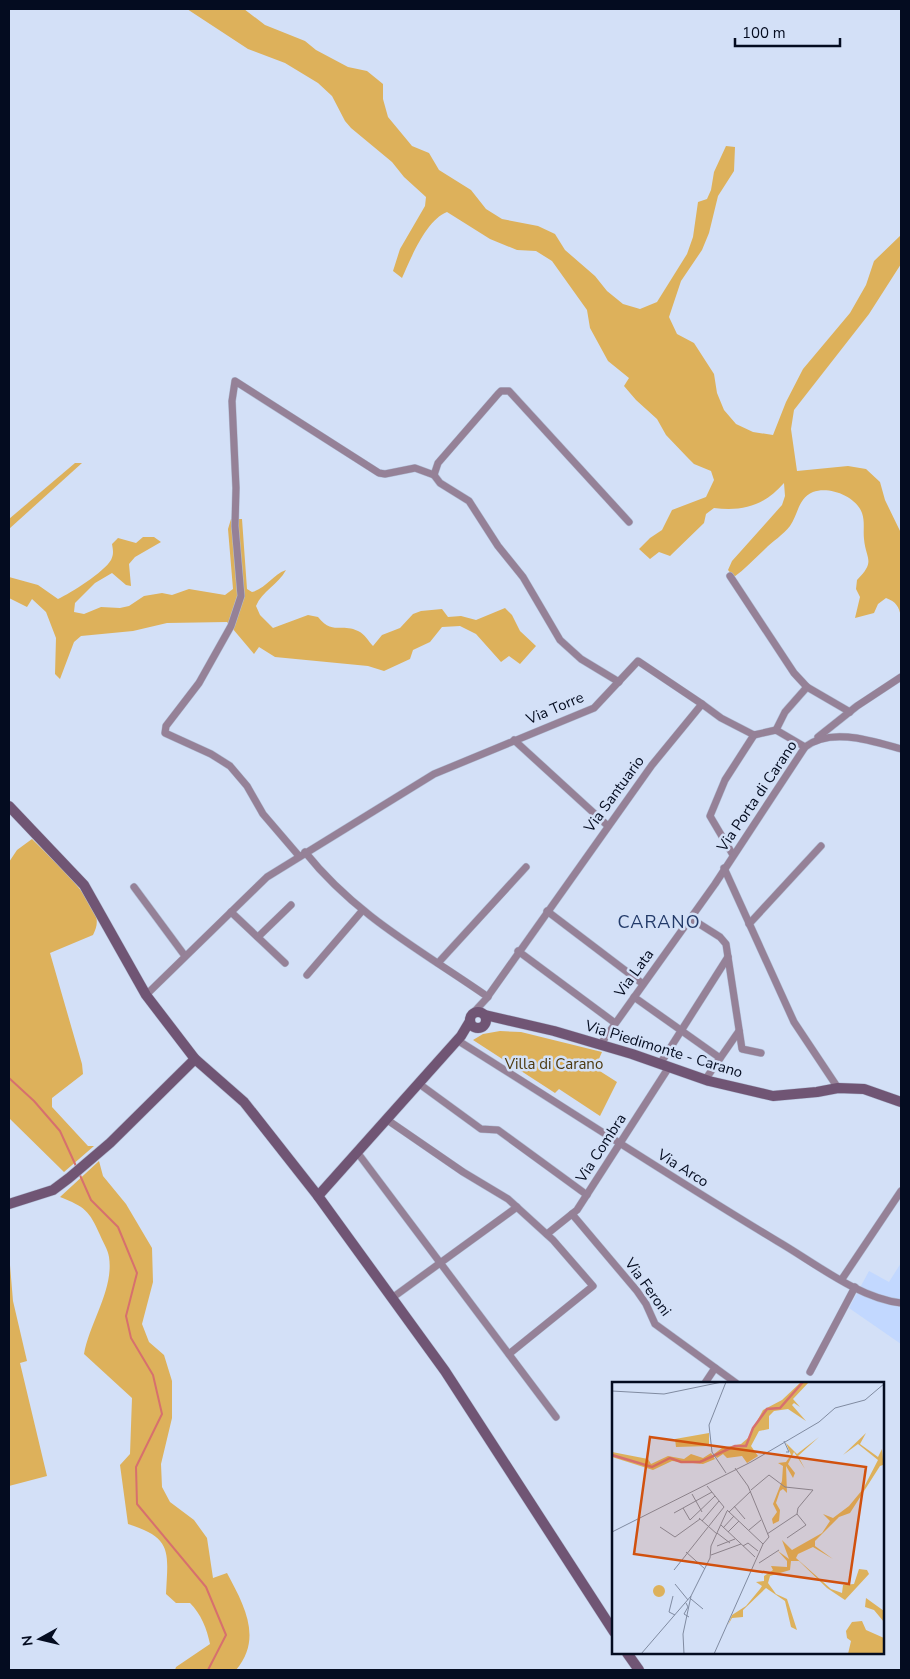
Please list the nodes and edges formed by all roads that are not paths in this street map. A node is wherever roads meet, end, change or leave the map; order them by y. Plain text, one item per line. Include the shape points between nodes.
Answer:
1 (434, 475) junction
2 (629, 522) dead end
3 (730, 576) dead end
4 (901, 677) edge
5 (619, 682) junction
6 (807, 688) junction
7 (702, 704) junction
8 (850, 712) junction
9 (776, 730) junction
10 (754, 735) junction
11 (514, 740) junction
12 (814, 740) junction
13 (805, 746) junction
14 (901, 749) edge
15 (9, 806) edge
16 (608, 826) junction
17 (821, 846) dead end
18 (302, 854) junction
19 (733, 855) junction
20 (526, 867) dead end
21 (724, 868) junction
22 (134, 887) dead end
23 (291, 905) dead end
24 (362, 911) junction
25 (547, 911) junction
26 (231, 912) junction
27 (690, 918) junction
28 (749, 924) junction
29 (258, 937) junction
30 (518, 951) junction
31 (186, 956) junction
32 (728, 957) junction
33 (285, 963) dead end
34 (438, 963) junction
35 (308, 975) dead end
36 (643, 984) junction
37 (146, 995) junction
38 (634, 997) junction
39 (487, 998) junction
40 (478, 1019) junction
41 (615, 1023) junction
42 (682, 1030) junction
43 (738, 1031) junction
44 (459, 1038) junction
45 (600, 1044) junction
46 (761, 1053) dead end
47 (720, 1058) junction
48 (196, 1059) junction
49 (664, 1066) junction
50 (705, 1080) junction
51 (418, 1083) junction
52 (838, 1088) junction
53 (901, 1102) edge
54 (386, 1119) junction
55 (620, 1143) junction
56 (357, 1152) junction
57 (901, 1191) edge
58 (587, 1195) junction
59 (318, 1196) junction
60 (9, 1204) edge
61 (517, 1208) junction
62 (572, 1214) junction
63 (547, 1234) junction
64 (440, 1262) junction
65 (842, 1279) junction
66 (855, 1287) junction
67 (392, 1298) junction
68 (901, 1303) edge
69 (509, 1354) junction
70 (715, 1368) junction
71 (810, 1372) dead end
72 (706, 1382) edge
73 (735, 1382) edge
74 (556, 1417) dead end
75 (612, 1629) edge
76 (629, 1654) edge
77 (639, 1670) edge

1 - 2 street via 438,464 505,390
1 - 5 street via 440,483 469,501 498,546 520,572 560,640 581,659
1 - 18 street via 415,468 379,473 235,381 232,402 235,526 241,589 239,606 199,683 166,726 166,733 230,766 247,786 263,814
3 - 6 street
4 - 8 street
5 - 7 street, Via Torre via 638,661
5 - 11 street, Via Torre via 594,708
6 - 8 street
6 - 9 street via 785,712
7 - 10 street
7 - 16 street, Via Santuario
8 - 12 street
9 - 10 street
9 - 13 street
10 - 19 street via 725,780 710,816
11 - 16 street, Via Torre
11 - 18 street via 434,774
12 - 13 street, Via Porta di Carano
12 - 14 street, Via Porta di Carano via 823,736 869,740
13 - 19 street, Via Porta di Carano
15 - 37 street via 84,885
16 - 25 street, Via Santuario
17 - 28 street
18 - 24 street
18 - 26 street via 267,877
19 - 21 street, Via Porta di Carano
20 - 34 street
21 - 27 street, Via Lata
21 - 28 street
22 - 31 street
23 - 29 street
24 - 34 street
24 - 35 street
25 - 30 street, Via Santuario
25 - 36 street
26 - 29 street
26 - 31 street
27 - 32 street via 720,937 726,944
27 - 36 street, Via Lata
28 - 52 street via 794,1022
29 - 33 street
30 - 39 street, Via Santuario
30 - 41 street
31 - 37 street
32 - 42 street, Via Combra
32 - 43 street
34 - 39 street
36 - 38 street, Via Lata
37 - 48 street
38 - 41 street, Via Lata
38 - 42 street
39 - 40 street, Via Santuario
40 - 44 street
40 - 45 street, Via Piedimonte - Carano via 506,1021
41 - 45 street, Via Lata
42 - 47 street
42 - 49 street, Via Combra
43 - 46 street via 742,1050
43 - 47 street
44 - 51 street
44 - 55 street, Via Arco
45 - 49 street, Via Piedimonte - Carano
47 - 50 street
48 - 59 street via 244,1102
48 - 60 street via 69,1178 53,1190
49 - 50 street, Via Piedimonte - Carano
49 - 55 street, Via Combra
50 - 52 street, Via Piedimonte - Carano via 773,1096
51 - 54 street
51 - 58 street via 481,1129 498,1130
52 - 53 street, Via Piedimonte - Carano via 864,1089
54 - 56 street
54 - 61 street
55 - 58 street, Via Combra
55 - 65 street, Via Arco
56 - 59 street
56 - 64 street
57 - 65 street
58 - 62 street, Via Combra
59 - 67 street
61 - 63 street
61 - 64 street
62 - 63 street, Via Combra
62 - 70 street, Via Feroni via 642,1298 655,1324
63 - 69 street via 593,1286
64 - 67 street
64 - 69 street
65 - 66 street, Via Arco
66 - 68 street, Via Arco via 881,1301
66 - 71 street
67 - 75 street via 445,1371
69 - 74 street
70 - 72 street
70 - 73 street, Via Feroni
76 - 77 street

